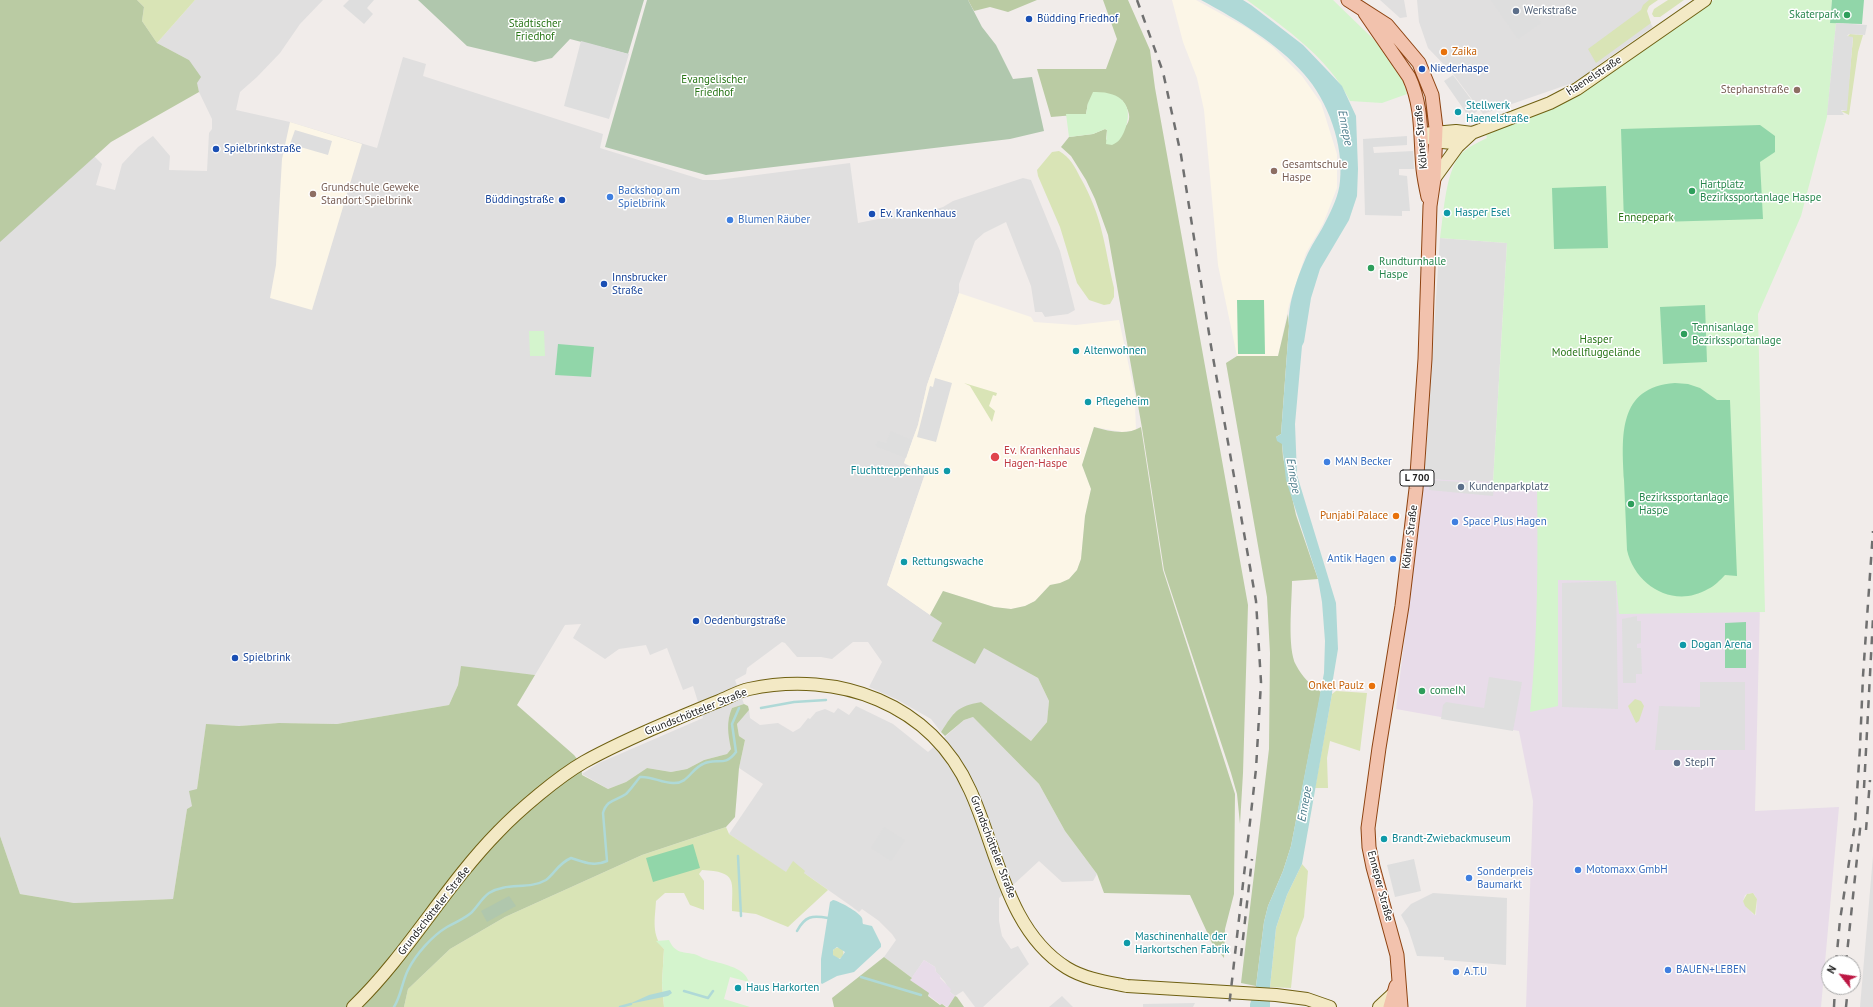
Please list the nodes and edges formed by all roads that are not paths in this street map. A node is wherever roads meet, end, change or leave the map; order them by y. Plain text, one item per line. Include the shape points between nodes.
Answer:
1 (1348, 0) edge
2 (1705, 0) edge
3 (1365, 13) junction
4 (1409, 49) junction
5 (1397, 59) junction
6 (1472, 133) junction
7 (1422, 134) junction
8 (1436, 137) junction
9 (1462, 141) junction
10 (1434, 180) junction
11 (1430, 206) junction
12 (1372, 794) joint
13 (1399, 978) junction
14 (1392, 1001) edge
15 (353, 1007) edge
16 (1330, 1007) edge
17 (1379, 1007) edge
18 (1401, 1007) edge

1 - 3 main road, L 700
2 - 6 main road, Haenelstraße via 1578,88 1550,103
3 - 4 main road, L 700 via 1387,25
3 - 5 main road, L 700
4 - 5 main road
4 - 8 main road, Kölner Straße / L 700 via 1427,79
5 - 7 main road, Kölner Straße / L 700 via 1414,87
6 - 8 main road, Haenelstraße via 1456,131
6 - 9 main road, Haenelstraße
7 - 8 main road
7 - 11 main road, Kölner Straße / L 700 via 1423,170
8 - 9 main road via 1447,143
8 - 10 main road, Kölner Straße / L 700
9 - 10 main road, L 700
10 - 11 main road, Kölner Straße / L 700
11 - 12 main road, Kölner Straße / L 700 via 1424,366 1416,482 1402,606
12 - 13 main road, Enneper Straße / L 700 via 1368,828 1369,847 1397,955
13 - 14 main road, Enneper Straße / L 700
13 - 18 main road, Enneper Straße / L 700
14 - 17 main road
15 - 16 main road, Grundschötteler Straße via 369,992 417,934 498,831 538,796 581,764 620,743 745,690 791,683 832,686 861,692 895,708 935,738 963,773 1006,889 1026,928 1066,967 1105,982 1128,986 1276,995 1306,999

